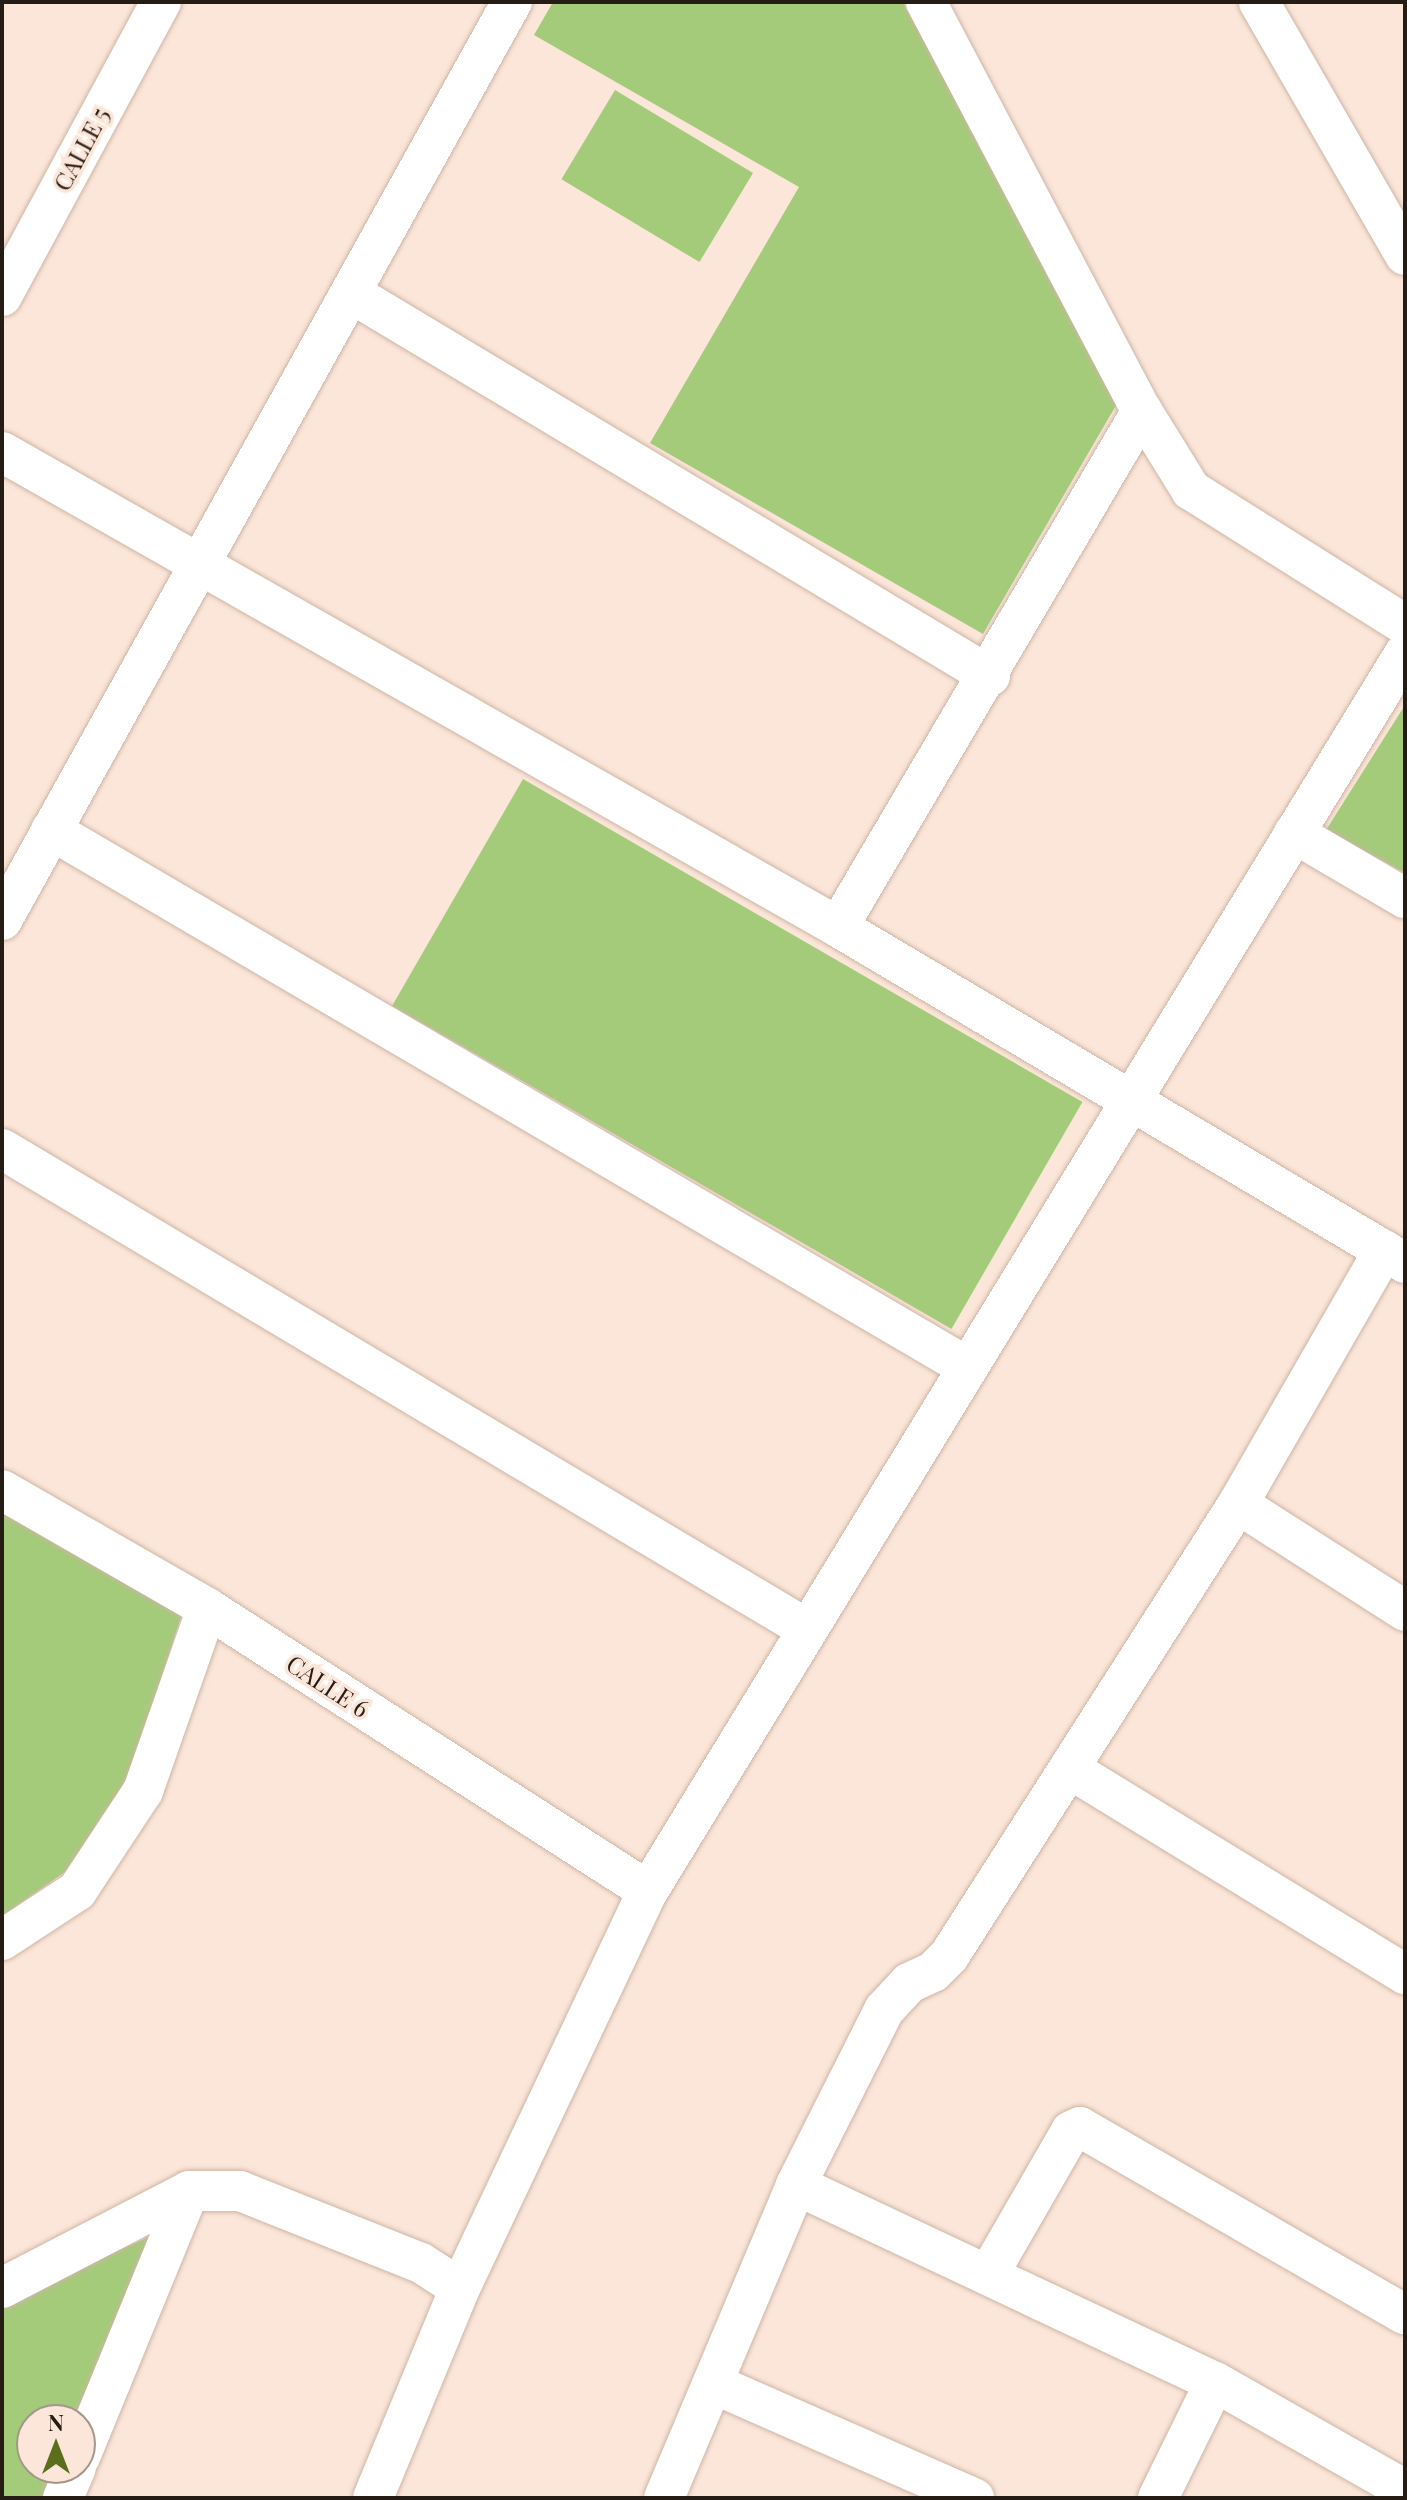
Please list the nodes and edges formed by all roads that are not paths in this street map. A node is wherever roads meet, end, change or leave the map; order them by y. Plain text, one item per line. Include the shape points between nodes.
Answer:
1 (161, 2) edge
2 (512, 2) edge
3 (926, 2) edge
4 (1259, 2) edge
5 (1405, 255) edge
6 (351, 293) junction
7 (2, 296) edge
8 (1142, 411) junction
9 (2, 452) edge
10 (198, 562) junction
11 (1405, 625) edge
12 (1405, 653) edge
13 (990, 676) junction
14 (51, 830) junction
15 (1294, 833) junction
16 (1405, 898) edge
17 (2, 920) edge
18 (838, 927) junction
19 (1129, 1099) junction
20 (2, 1149) edge
21 (1395, 1256) edge
22 (967, 1367) junction
23 (2, 1490) edge
24 (1238, 1504) junction
25 (207, 1608) junction
26 (1405, 1611) edge
27 (807, 1629) junction
28 (1070, 1769) junction
29 (648, 1891) junction
30 (2, 1940) edge
31 (1400, 1958) edge
32 (796, 2185) junction
33 (189, 2191) junction
34 (988, 2275) junction
35 (2, 2288) edge
36 (460, 2288) junction
37 (1405, 2315) edge
38 (1215, 2382) junction
39 (714, 2384) junction
40 (96, 2418) edge
41 (1405, 2490) edge
42 (373, 2498) edge
43 (664, 2498) edge
44 (974, 2498) edge
45 (1158, 2498) edge

1 - 7 street, CALLE 5
2 - 6 street
3 - 8 street
4 - 5 street
6 - 10 street
6 - 13 street
8 - 11 street via 1191,490
8 - 13 street
9 - 10 street
10 - 14 street
10 - 18 street
12 - 15 street
13 - 18 street
14 - 17 street
14 - 22 street
15 - 16 street
15 - 19 street
18 - 19 street
19 - 21 street
19 - 22 street
20 - 27 street
21 - 24 street
22 - 27 street
23 - 25 street, CALLE 6
24 - 26 street
24 - 28 street
25 - 29 street, CALLE 6
25 - 30 street via 143,1791 77,1891
27 - 29 street
28 - 31 street
28 - 32 street via 944,1965 909,1983 884,2010
29 - 36 street
32 - 34 street
32 - 39 street
33 - 35 street
33 - 36 street via 240,2191 421,2263
33 - 40 street
34 - 37 street via 1071,2131 1080,2127
34 - 38 street
36 - 42 street
38 - 41 street
38 - 45 street
39 - 43 street
39 - 44 street

